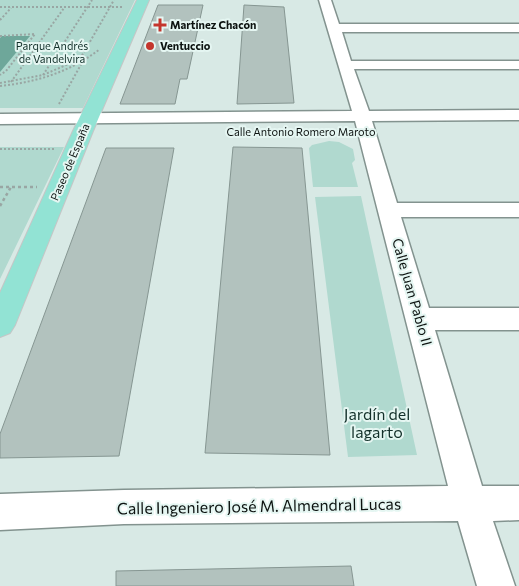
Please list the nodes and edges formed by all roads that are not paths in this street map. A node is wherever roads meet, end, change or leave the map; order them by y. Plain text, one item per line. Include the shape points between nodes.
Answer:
1 (325, 0) edge
2 (133, 4) edge
3 (334, 28) junction
4 (519, 28) edge
5 (346, 65) junction
6 (519, 65) edge
7 (519, 115) edge
8 (0, 119) edge
9 (364, 124) junction
10 (519, 131) edge
11 (0, 132) edge
12 (83, 133) junction
13 (388, 210) junction
14 (519, 210) edge
15 (420, 319) junction
16 (519, 319) edge
17 (0, 325) edge
18 (470, 503) junction
19 (519, 503) edge
20 (0, 512) edge
21 (496, 586) edge

1 - 3 street, Calle Juan Pablo II
2 - 12 main road, Paseo de España
3 - 4 street
3 - 5 street, Calle Juan Pablo II
5 - 6 street
5 - 9 street, Calle Juan Pablo II
7 - 9 street, Calle Antonio Romero Maroto
8 - 12 street
9 - 10 street, Calle Antonio Romero Maroto
9 - 12 street, Calle Antonio Romero Maroto
9 - 13 street, Calle Juan Pablo II
11 - 12 street
12 - 17 main road, Paseo de España
13 - 14 street
13 - 15 street, Calle Juan Pablo II
15 - 16 street
15 - 18 street, Calle Juan Pablo II
18 - 19 street, Calle Ingeniero José M. Almendral Lucas
18 - 20 street, Calle Ingeniero José M. Almendral Lucas via 124,507
18 - 21 street, Calle Juan Pablo II

